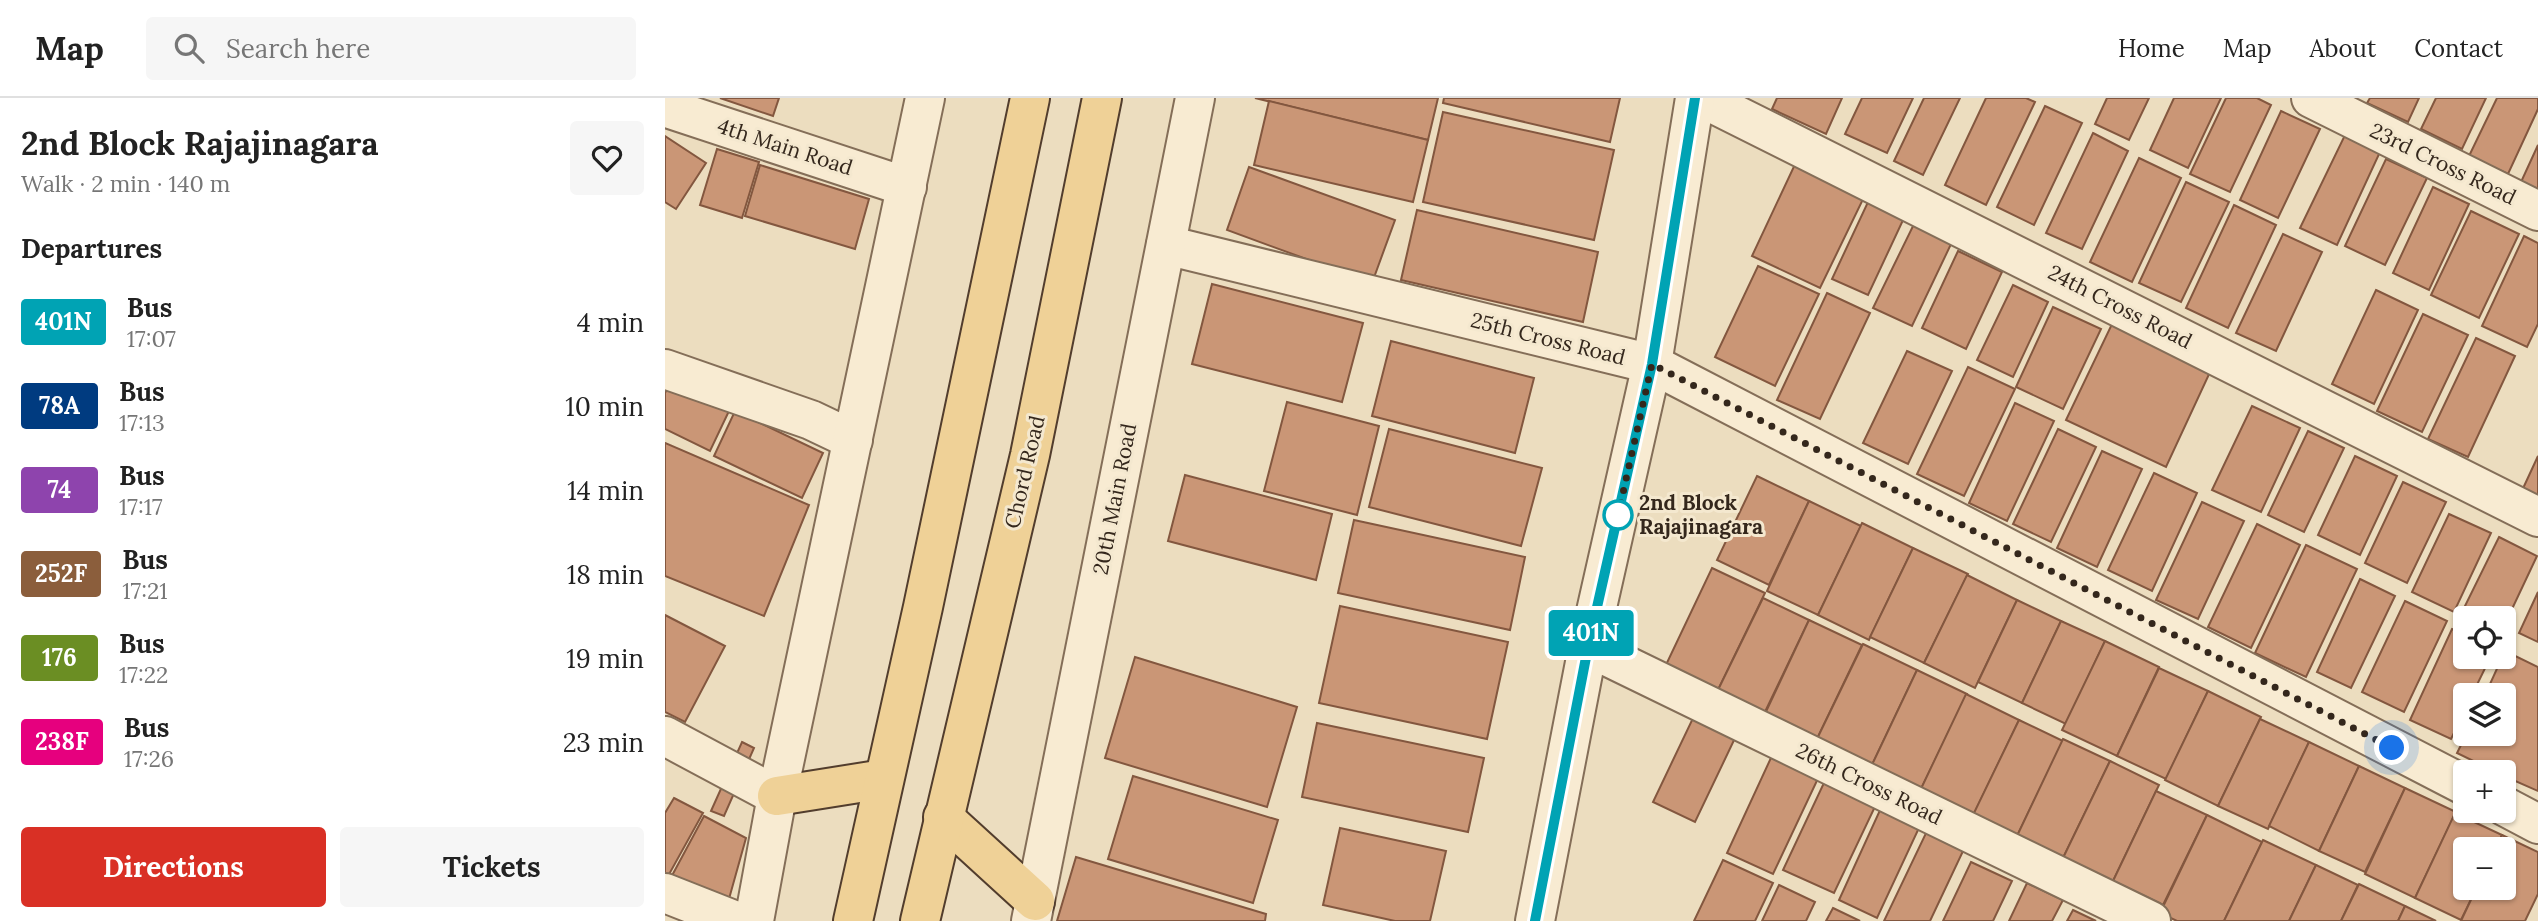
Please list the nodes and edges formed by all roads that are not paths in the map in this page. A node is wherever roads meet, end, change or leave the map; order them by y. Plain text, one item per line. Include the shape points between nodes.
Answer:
1 (925, 98) edge
2 (1195, 98) edge
3 (1695, 98) edge
4 (1702, 98) edge
5 (2311, 98) edge
6 (1027, 101) edge
7 (665, 105) edge
8 (1104, 107) edge
9 (907, 187) junction
10 (2538, 211) edge
11 (1166, 245) junction
12 (1652, 364) junction
13 (665, 369) edge
14 (853, 440) junction
15 (2538, 517) edge
16 (1588, 647) junction
17 (665, 736) edge
18 (884, 779) junction
19 (2453, 779) edge
20 (778, 796) junction
21 (2516, 812) edge
22 (943, 817) junction
23 (2538, 824) edge
24 (665, 893) edge
25 (1033, 911) edge
26 (1543, 918) edge
27 (736, 921) edge
28 (754, 921) edge
29 (853, 921) edge
30 (920, 921) edge
31 (2151, 921) edge

1 - 9 street
2 - 11 street, 20th Main Road
3 - 12 street
4 - 15 street, 24th Cross Road
5 - 10 street, 23rd Cross Road
6 - 18 main road
7 - 9 street, 4th Main Road
8 - 22 main road, Chord Road via 1030,455
9 - 14 street
11 - 12 street, 25th Cross Road
11 - 25 street, 20th Main Road
12 - 16 street
12 - 19 street, 25th Cross Road
13 - 14 street via 810,420
14 - 20 street
16 - 26 street
16 - 31 street, 26th Cross Road
17 - 20 street
18 - 20 main road
18 - 29 main road
20 - 28 street
21 - 23 street
22 - 25 main road
22 - 30 main road, Chord Road
24 - 27 street

